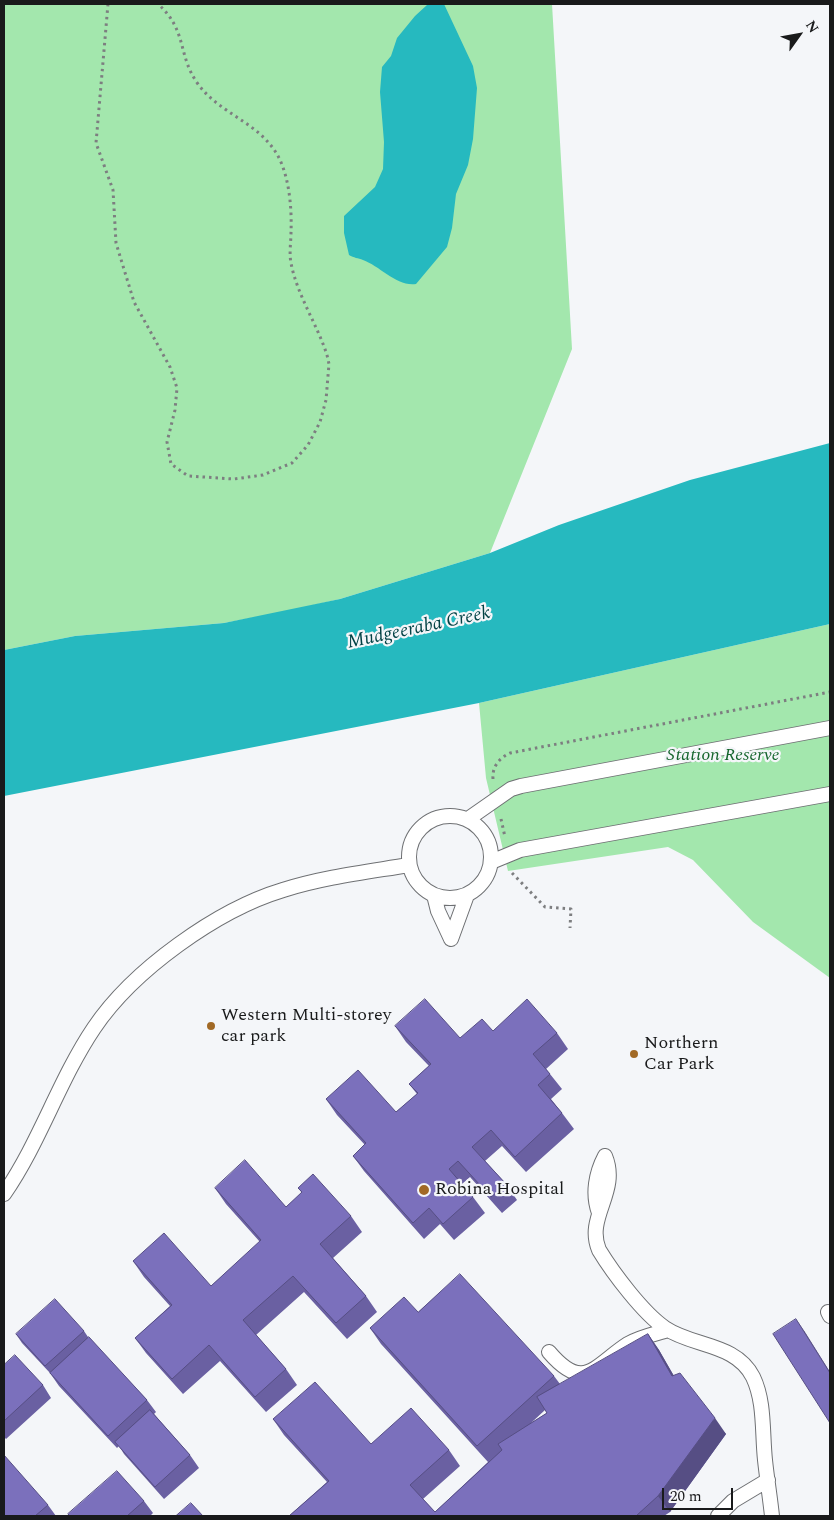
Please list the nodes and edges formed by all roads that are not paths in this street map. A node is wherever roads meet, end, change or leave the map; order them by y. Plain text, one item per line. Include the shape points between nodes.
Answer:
1 (830, 728) edge
2 (830, 794) edge
3 (468, 819) junction
4 (491, 862) junction
5 (409, 865) junction
6 (434, 894) junction
7 (467, 894) junction
8 (4, 1194) edge
9 (599, 1213) dead end
10 (668, 1330) junction
11 (550, 1352) dead end
12 (768, 1480) junction
13 (718, 1516) edge
14 (772, 1516) edge

1 - 3 lane via 521,786 511,789
2 - 4 lane via 520,850
3 - 4 lane via 486,837 491,849
3 - 5 lane via 455,815 428,821 411,841
4 - 7 lane via 479,886
5 - 6 lane via 416,881
5 - 8 lane via 308,883 268,895 203,929 159,959 118,998 94,1027
6 - 7 lane via 454,898
6 - 7 lane via 451,939
9 - 10 lane via 595,1232 599,1250 646,1310
10 - 11 lane via 630,1342 588,1374 578,1375 560,1364
10 - 12 lane via 722,1350 750,1373 761,1404
12 - 13 lane via 733,1501
12 - 14 lane

